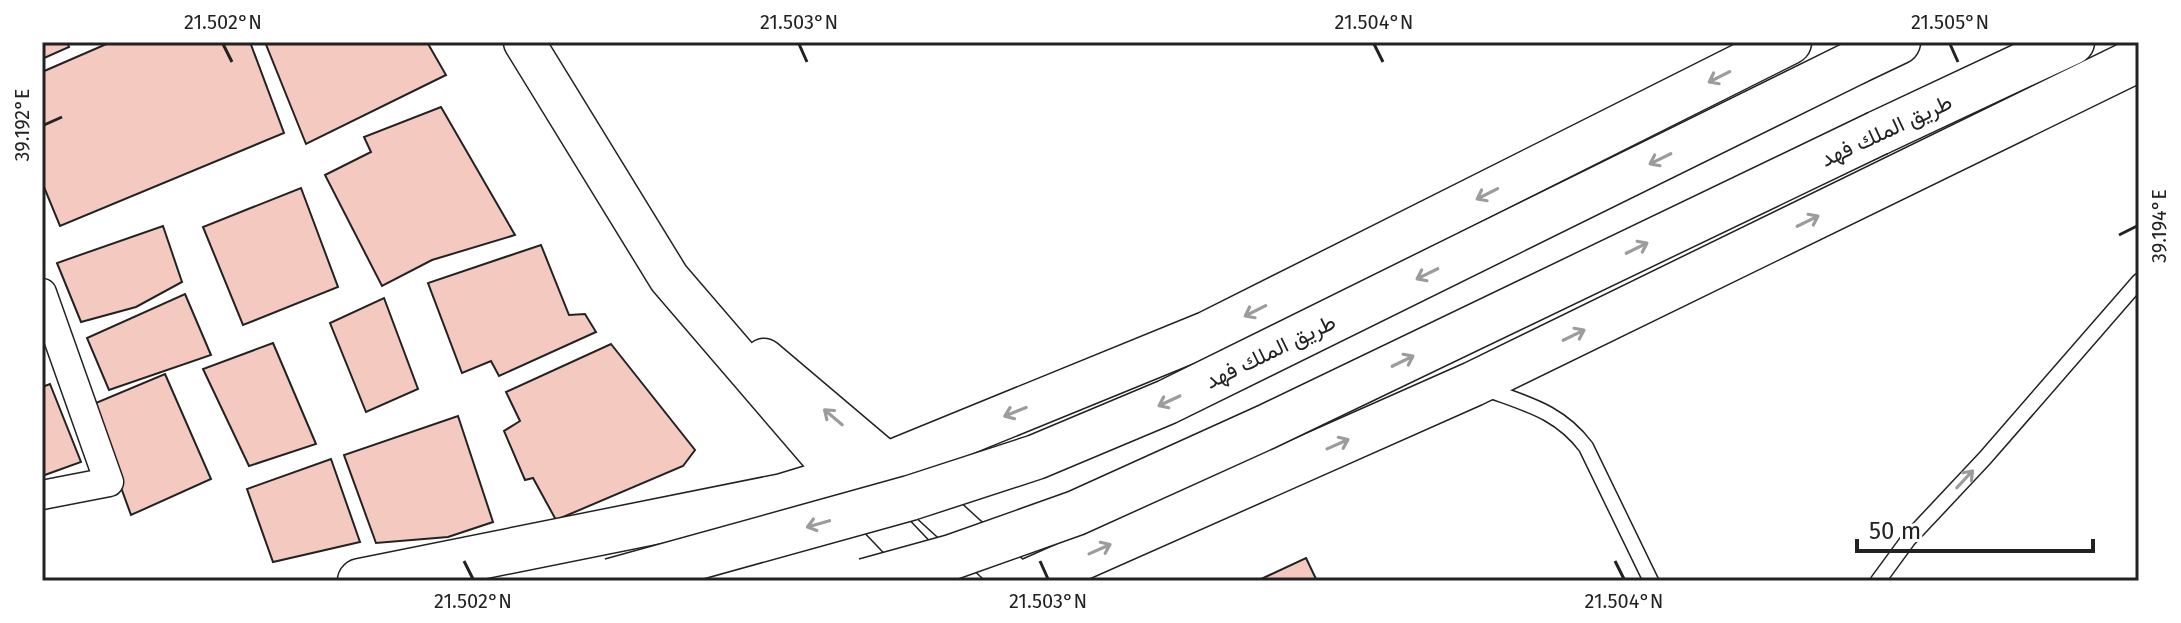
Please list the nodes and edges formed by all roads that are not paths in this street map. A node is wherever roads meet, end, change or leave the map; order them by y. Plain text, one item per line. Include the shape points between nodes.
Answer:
1 (524, 42) edge
2 (1789, 42) edge
3 (1898, 42) edge
4 (2072, 42) edge
5 (2139, 59) edge
6 (669, 278) junction
7 (2139, 281) edge
8 (42, 293) edge
9 (1473, 384) junction
10 (888, 464) junction
11 (840, 477) junction
12 (42, 495) edge
13 (360, 581) edge
14 (611, 581) edge
15 (865, 581) edge
16 (939, 581) edge
17 (1016, 581) edge
18 (1029, 581) edge
19 (1651, 581) edge
20 (1878, 581) edge

1 - 6 main road
2 -> 10 main road via 1209,333
3 -> 14 main road, طريق الملك فهد, bridge via 1167,402 1051,451 910,498
15 -> 4 main road, طريق الملك فهد, bridge via 1076,513
9 -> 5 main road
10 -> 6 main road
6 - 11 main road
20 -> 7 lane via 1908,540
8 - 12 street via 109,482
18 -> 9 main road
9 - 19 lane via 1551,414 1575,432
10 - 11 main road
10 - 17 main road
11 - 13 main road via 783,496
11 - 16 main road

